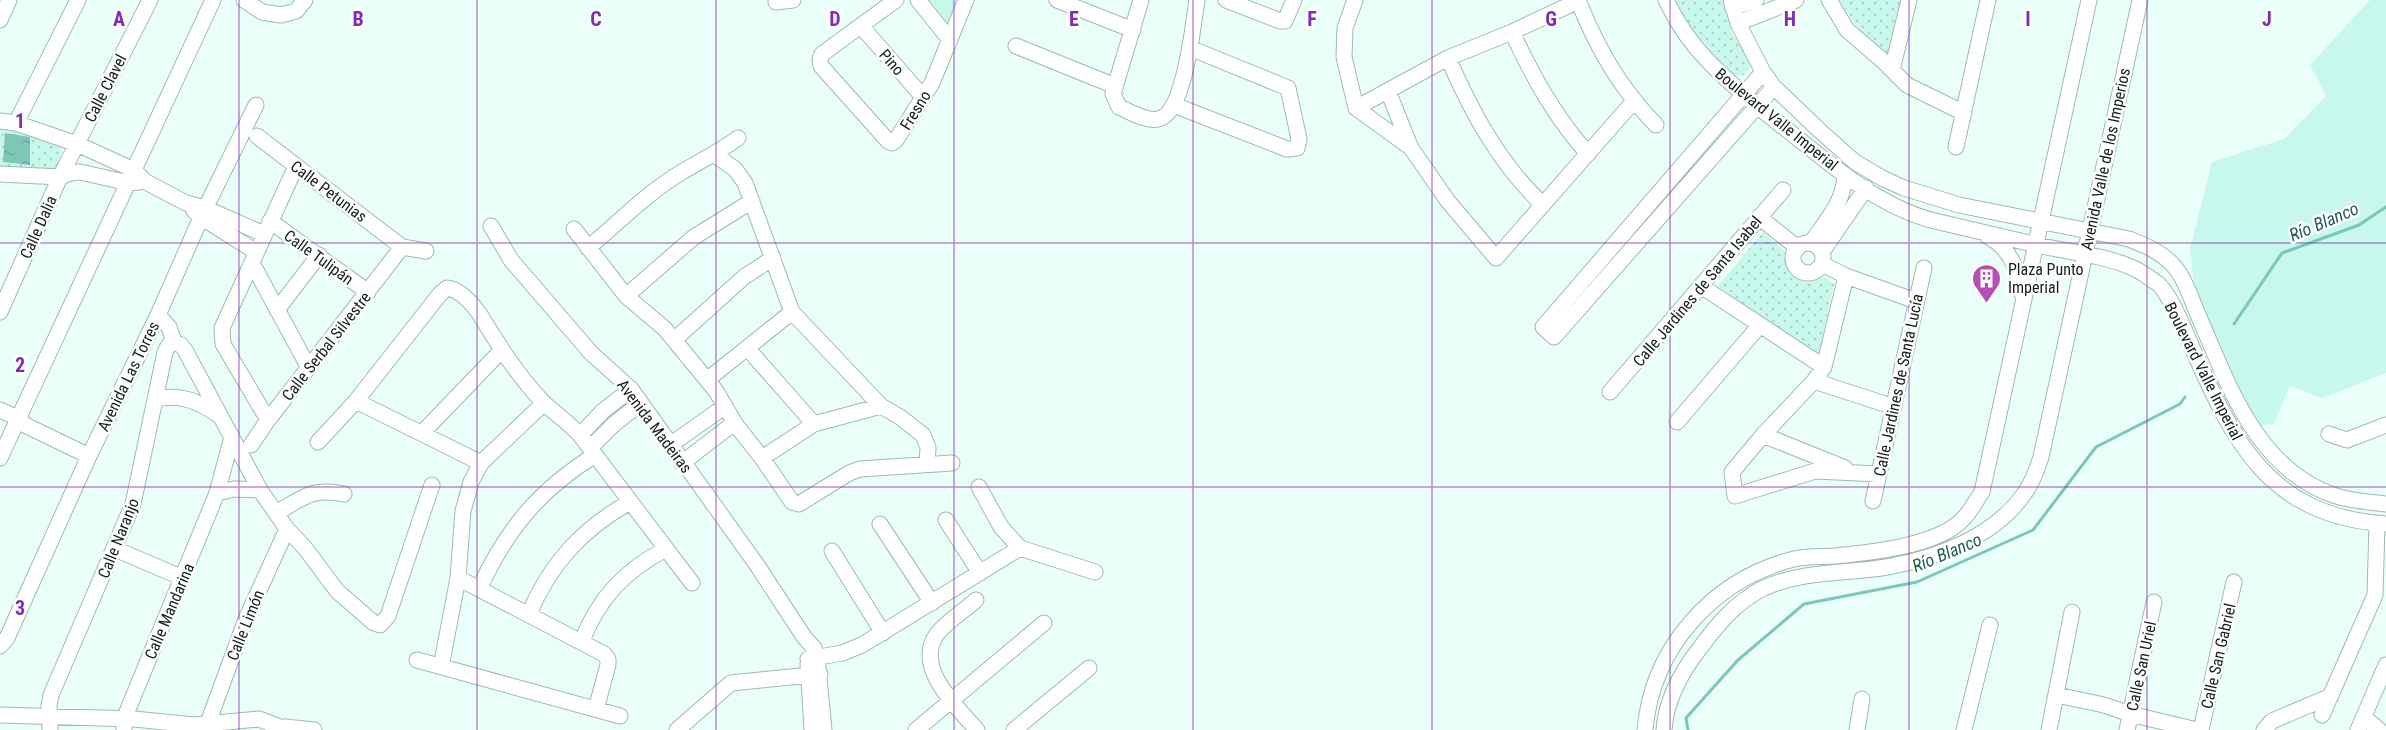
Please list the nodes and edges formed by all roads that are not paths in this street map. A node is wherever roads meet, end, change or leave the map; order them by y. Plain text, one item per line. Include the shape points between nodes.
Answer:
1 (9, 0) edge
2 (78, 0) edge
3 (150, 0) edge
4 (244, 0) edge
5 (305, 0) edge
6 (794, 0) edge
7 (896, 0) edge
8 (918, 0) edge
9 (966, 0) edge
10 (1057, 0) edge
11 (1141, 0) edge
12 (1197, 0) edge
13 (1226, 0) edge
14 (1294, 0) edge
15 (1355, 0) edge
16 (1578, 0) edge
17 (1666, 0) edge
18 (1796, 0) edge
19 (1829, 0) edge
20 (1909, 0) edge
21 (1988, 0) edge
22 (2089, 0) edge
23 (2140, 0) edge
24 (213, 2) edge
25 (776, 2) dead end
26 (1761, 4) edge
27 (1734, 10) edge
28 (0, 20) edge
29 (861, 26) junction
30 (1133, 30) junction
31 (1512, 32) junction
32 (950, 40) junction
33 (1016, 46) dead end
34 (1190, 48) junction
35 (1448, 58) junction
36 (1892, 70) junction
37 (1763, 72) junction
38 (1115, 86) junction
39 (1774, 87) junction
40 (1388, 90) junction
41 (1743, 94) junction
42 (923, 97) junction
43 (1634, 101) junction
44 (255, 105) dead end
45 (1174, 105) junction
46 (1758, 106) junction
47 (1356, 108) junction
48 (1728, 112) junction
49 (1964, 113) junction
50 (0, 121) edge
51 (16, 123) junction
52 (1742, 123) junction
53 (1656, 125) dead end
54 (257, 136) dead end
55 (738, 138) dead end
56 (77, 144) junction
57 (1956, 147) dead end
58 (1411, 148) junction
59 (1588, 154) junction
60 (715, 155) junction
61 (296, 166) junction
62 (0, 174) edge
63 (1845, 175) junction
64 (60, 177) junction
65 (132, 177) junction
66 (1866, 188) junction
67 (1905, 188) junction
68 (1783, 190) dead end
69 (752, 201) junction
70 (1543, 205) junction
71 (1897, 206) junction
72 (1843, 210) junction
73 (203, 213) junction
74 (1636, 216) junction
75 (1760, 218) junction
76 (2041, 220) junction
77 (491, 226) dead end
78 (267, 228) junction
79 (1648, 228) junction
80 (574, 229) dead end
81 (1976, 230) junction
82 (2090, 230) junction
83 (2036, 245) junction
84 (402, 247) junction
85 (588, 248) junction
86 (426, 251) dead end
87 (1813, 252) junction
88 (319, 255) junction
89 (2085, 255) junction
90 (254, 257) junction
91 (772, 258) junction
92 (1924, 268) dead end
93 (1846, 276) junction
94 (1701, 286) junction
95 (368, 292) junction
96 (626, 296) junction
97 (2024, 300) junction
98 (1917, 301) junction
99 (277, 310) junction
100 (0, 312) edge
101 (792, 312) junction
102 (158, 315) junction
103 (1760, 325) junction
104 (674, 340) junction
105 (174, 342) junction
106 (2211, 345) junction
107 (747, 348) junction
108 (502, 350) junction
109 (2195, 354) junction
110 (1824, 367) junction
111 (309, 368) junction
112 (707, 380) junction
113 (1814, 381) junction
114 (631, 389) junction
115 (1610, 392) dead end
116 (156, 399) junction
117 (356, 401) junction
118 (544, 403) junction
119 (641, 403) junction
120 (881, 406) junction
121 (1894, 406) junction
122 (724, 407) junction
123 (0, 410) edge
124 (222, 418) junction
125 (268, 420) junction
126 (1677, 422) dead end
127 (14, 423) edge
128 (734, 423) junction
129 (814, 424) junction
130 (2386, 425) edge
131 (422, 433) junction
132 (2329, 434) dead end
133 (580, 435) junction
134 (1763, 435) junction
135 (232, 438) junction
136 (318, 442) dead end
137 (251, 445) dead end
138 (670, 445) junction
139 (592, 451) junction
140 (89, 456) junction
141 (0, 458) edge
142 (762, 458) junction
143 (481, 463) junction
144 (682, 463) junction
145 (952, 463) dead end
146 (927, 464) junction
147 (1858, 473) junction
148 (1879, 474) junction
149 (432, 485) dead end
150 (979, 487) dead end
151 (260, 490) junction
152 (1982, 492) junction
153 (218, 494) junction
154 (344, 494) dead end
155 (1873, 501) dead end
156 (630, 502) junction
157 (2386, 504) edge
158 (276, 513) junction
159 (2003, 518) junction
160 (946, 520) dead end
161 (880, 524) dead end
162 (2381, 524) edge
163 (287, 529) junction
164 (1020, 548) junction
165 (115, 549) junction
166 (666, 549) junction
167 (832, 551) dead end
168 (1773, 566) junction
169 (1095, 572) dead end
170 (980, 573) junction
171 (183, 578) junction
172 (458, 578) junction
173 (2234, 582) dead end
174 (1777, 583) junction
175 (692, 584) dead end
176 (479, 589) junction
177 (976, 600) dead end
178 (2154, 602) dead end
179 (932, 603) junction
180 (2072, 612) dead end
181 (530, 614) junction
182 (1044, 623) dead end
183 (1990, 625) dead end
184 (882, 633) junction
185 (582, 641) junction
186 (0, 646) edge
187 (417, 660) dead end
188 (2386, 665) edge
189 (814, 666) junction
190 (441, 667) junction
191 (1089, 668) dead end
192 (2057, 695) junction
193 (2331, 696) junction
194 (1862, 699) dead end
195 (951, 700) junction
196 (596, 709) junction
197 (2130, 714) junction
198 (0, 715) edge
199 (620, 716) dead end
200 (2322, 716) dead end
201 (2361, 723) edge
202 (49, 724) edge
203 (124, 725) edge
204 (199, 726) edge
205 (1963, 728) edge
206 (286, 729) edge
207 (314, 730) edge
208 (677, 730) edge
209 (812, 730) edge
210 (824, 730) edge
211 (916, 730) edge
212 (977, 730) edge
213 (1014, 730) edge
214 (1645, 730) edge
215 (1664, 730) edge
216 (1857, 730) edge
217 (2049, 730) edge
218 (2127, 730) edge
219 (2199, 730) edge
220 (2264, 730) edge
221 (2379, 730) edge

1 - 28 street
2 - 51 street
3 - 56 street, Calle Clavel
4 - 5 street via 262,12 281,15 296,11
6 - 25 street
7 - 29 street
8 - 32 street
9 - 32 street, Fresno
10 - 30 street
11 - 30 street
12 - 34 street
13 - 14 street via 1285,21
15 - 47 street via 1345,28 1344,57
16 - 31 street
16 - 43 street via 1608,66
17 - 41 street, Boulevard Valle Imperial via 1691,41
18 - 26 street
19 - 36 street via 1847,30
20 - 36 street
21 - 49 street
22 - 76 street
23 - 82 street, Avenida Valle de los Imperios
24 - 65 street
26 - 27 street
27 - 37 street, Boulevard Valle Imperial
29 - 42 street, Pino
29 - 42 street, Fresno via 822,54 821,66 888,141 896,141
30 - 38 street
31 - 35 street
31 - 59 street via 1550,106
32 - 42 street, Fresno
33 - 38 street
34 - 45 street
34 - 45 street via 1288,88 1299,139 1297,148 1287,149
35 - 40 street
35 - 70 street via 1480,127 1518,182
36 - 49 street via 1907,86
37 - 39 street, Boulevard Valle Imperial
37 - 41 street
38 - 45 street via 1113,94 1119,107 1152,120 1168,114
39 - 46 street
39 - 67 street, Boulevard Valle Imperial via 1855,162
40 - 47 street
40 - 58 street
41 - 46 street, Boulevard Valle Imperial
41 - 48 street
43 - 53 street
43 - 59 street
44 - 73 street, Avenida Las Torres
46 - 52 street
46 - 63 street, Boulevard Valle Imperial
47 - 58 street
48 - 52 street
48 - 74 street
49 - 57 street
50 - 51 street
51 - 56 street
52 - 79 street
54 - 61 street, Calle Petunias
55 - 60 street
56 - 64 street, Calle Dalia
56 - 65 street
58 - 70 street via 1446,200 1496,258
59 - 70 street
60 - 69 street via 735,169
60 - 85 street via 668,182
61 - 78 street
61 - 84 street, Calle Petunias
62 - 64 street
63 - 66 street, Boulevard Valle Imperial
63 - 72 street
64 - 65 street via 80,172
64 - 100 street, Calle Dalia
65 - 73 street
65 - 127 street
66 - 71 street, Boulevard Valle Imperial
66 - 72 street
67 - 71 street
67 - 76 street, Boulevard Valle Imperial via 1959,205
68 - 75 street, Calle Jardines de Santa Isabel
69 - 91 street
69 - 96 street via 694,237
71 - 81 street, Boulevard Valle Imperial
72 - 87 street
73 - 78 street, Calle Tulipán
73 - 90 street
73 - 102 street, Avenida Las Torres
74 - 79 street
74 - 79 street via 1543,327 1554,337
75 - 87 street
75 - 94 street, Calle Jardines de Santa Isabel
76 - 82 street, Boulevard Valle Imperial
76 - 83 street
77 - 114 street, Avenida Madeiras via 511,260 591,353
78 - 88 street, Calle Tulipán
78 - 90 street
80 - 85 street
81 - 83 street, Boulevard Valle Imperial
81 - 97 street via 1995,240 2011,257
82 - 89 street, Avenida Valle de los Imperios
82 - 106 street, Boulevard Valle Imperial via 2150,247 2171,262 2186,286
83 - 89 street, Boulevard Valle Imperial
83 - 97 street
84 - 86 street
84 - 95 street, Calle Serbal Silvestre
85 - 96 street
87 - 93 street
88 - 95 street, Calle Tulipán
88 - 99 street
89 - 109 street, Boulevard Valle Imperial via 2133,268 2161,286
89 - 159 street, Avenida Valle de los Imperios via 2041,457 2025,493
90 - 99 street
90 - 125 street via 222,328 223,344
91 - 101 street
91 - 104 street via 744,277
92 - 98 street, Calle Jardines de Santa Lucía
93 - 98 street
93 - 110 street
94 - 103 street
94 - 115 street, Calle Jardines de Santa Isabel
95 - 111 street, Calle Serbal Silvestre
96 - 104 street
97 - 152 street
98 - 121 street, Calle Jardines de Santa Lucía
99 - 111 street
101 - 107 street
101 - 120 street
102 - 105 street via 169,327
102 - 140 street, Avenida Las Torres
103 - 110 street
103 - 126 street
104 - 112 street
105 - 116 street, Calle Naranjo via 165,352
105 - 124 street via 182,345
106 - 109 street
106 - 157 street, Boulevard Valle Imperial via 2242,412 2265,447 2287,468 2311,485 2337,496
107 - 112 street
107 - 129 street
108 - 117 street via 476,308 455,289 447,288
108 - 118 street
108 - 131 street
109 - 162 street, Boulevard Valle Imperial via 2226,420 2266,476 2320,509 2352,520
110 - 113 street
111 - 125 street, Calle Serbal Silvestre
112 - 122 street
113 - 121 street
113 - 134 street
114 - 119 street, Avenida Madeiras
114 - 133 street
116 - 124 street via 189,399
116 - 165 street, Calle Naranjo via 134,504
117 - 131 street
117 - 136 street
118 - 133 street
118 - 143 street
119 - 138 street, Avenida Madeiras
119 - 139 street via 614,424
120 - 129 street
120 - 146 street via 923,435 928,448
121 - 148 street, Calle Jardines de Santa Lucía
122 - 128 street
122 - 138 street
123 - 127 street
124 - 135 street
125 - 137 street, Calle Serbal Silvestre
127 - 140 street
127 - 141 street
128 - 142 street
128 - 144 street
129 - 142 street
130 - 132 street via 2347,440
131 - 143 street
133 - 139 street
134 - 147 street
134 - 147 street via 1732,472 1736,496 1815,471
135 - 151 street
135 - 153 street, Calle Mandarina
138 - 144 street, Avenida Madeiras
139 - 156 street
139 - 176 street via 525,512 492,561
140 - 186 street, Avenida Las Torres
142 - 146 street via 792,502 800,504 860,469
143 - 172 street via 471,482 464,511
144 - 189 street, Avenida Madeiras via 758,565 804,637
145 - 146 street
147 - 148 street
148 - 155 street, Calle Jardines de Santa Lucía
149 - 163 street via 388,616 380,625 338,591
150 - 164 street via 1001,527
151 - 153 street via 234,489
151 - 158 street
152 - 159 street via 1980,513
152 - 168 street via 1959,523 1940,535 1888,550 1796,559
153 - 171 street, Calle Mandarina
154 - 158 street via 315,492
156 - 166 street
156 - 181 street via 576,540 549,575
158 - 163 street
159 - 174 street, Avenida Valle de los Imperios via 1969,540 1929,557
160 - 170 street
161 - 179 street
162 - 193 street via 2375,595
163 - 204 street, Calle Limón
164 - 169 street
164 - 170 street
165 - 171 street
165 - 202 street, Calle Naranjo via 51,695
166 - 175 street
166 - 185 street via 620,579 597,608
167 - 184 street
168 - 174 street
168 - 214 street via 1718,594 1678,638 1657,678 1646,712
170 - 179 street
171 - 203 street, Calle Mandarina
172 - 176 street
172 - 190 street
173 - 219 street, Calle San Gabriel
174 - 215 street, Avenida Valle de los Imperios via 1733,609 1691,659 1675,688
176 - 181 street
177 - 195 street via 932,643 934,671
178 - 197 street, Calle San Uriel
179 - 184 street
180 - 192 street
181 - 185 street
182 - 195 street
183 - 205 street
184 - 189 street
185 - 196 street via 608,659
187 - 190 street
188 - 201 street
189 - 208 street via 732,683
189 - 209 street, Avenida Madeiras
189 - 210 street, Avenida Madeiras
190 - 196 street
191 - 213 street
192 - 197 street
192 - 217 street
193 - 200 street
193 - 220 street via 2272,722
194 - 216 street
195 - 211 street
195 - 212 street
196 - 199 street
197 - 218 street, Calle San Uriel
197 - 219 street
198 - 202 street
201 - 221 street
202 - 203 street
203 - 204 street
204 - 206 street via 259,718
206 - 207 street

